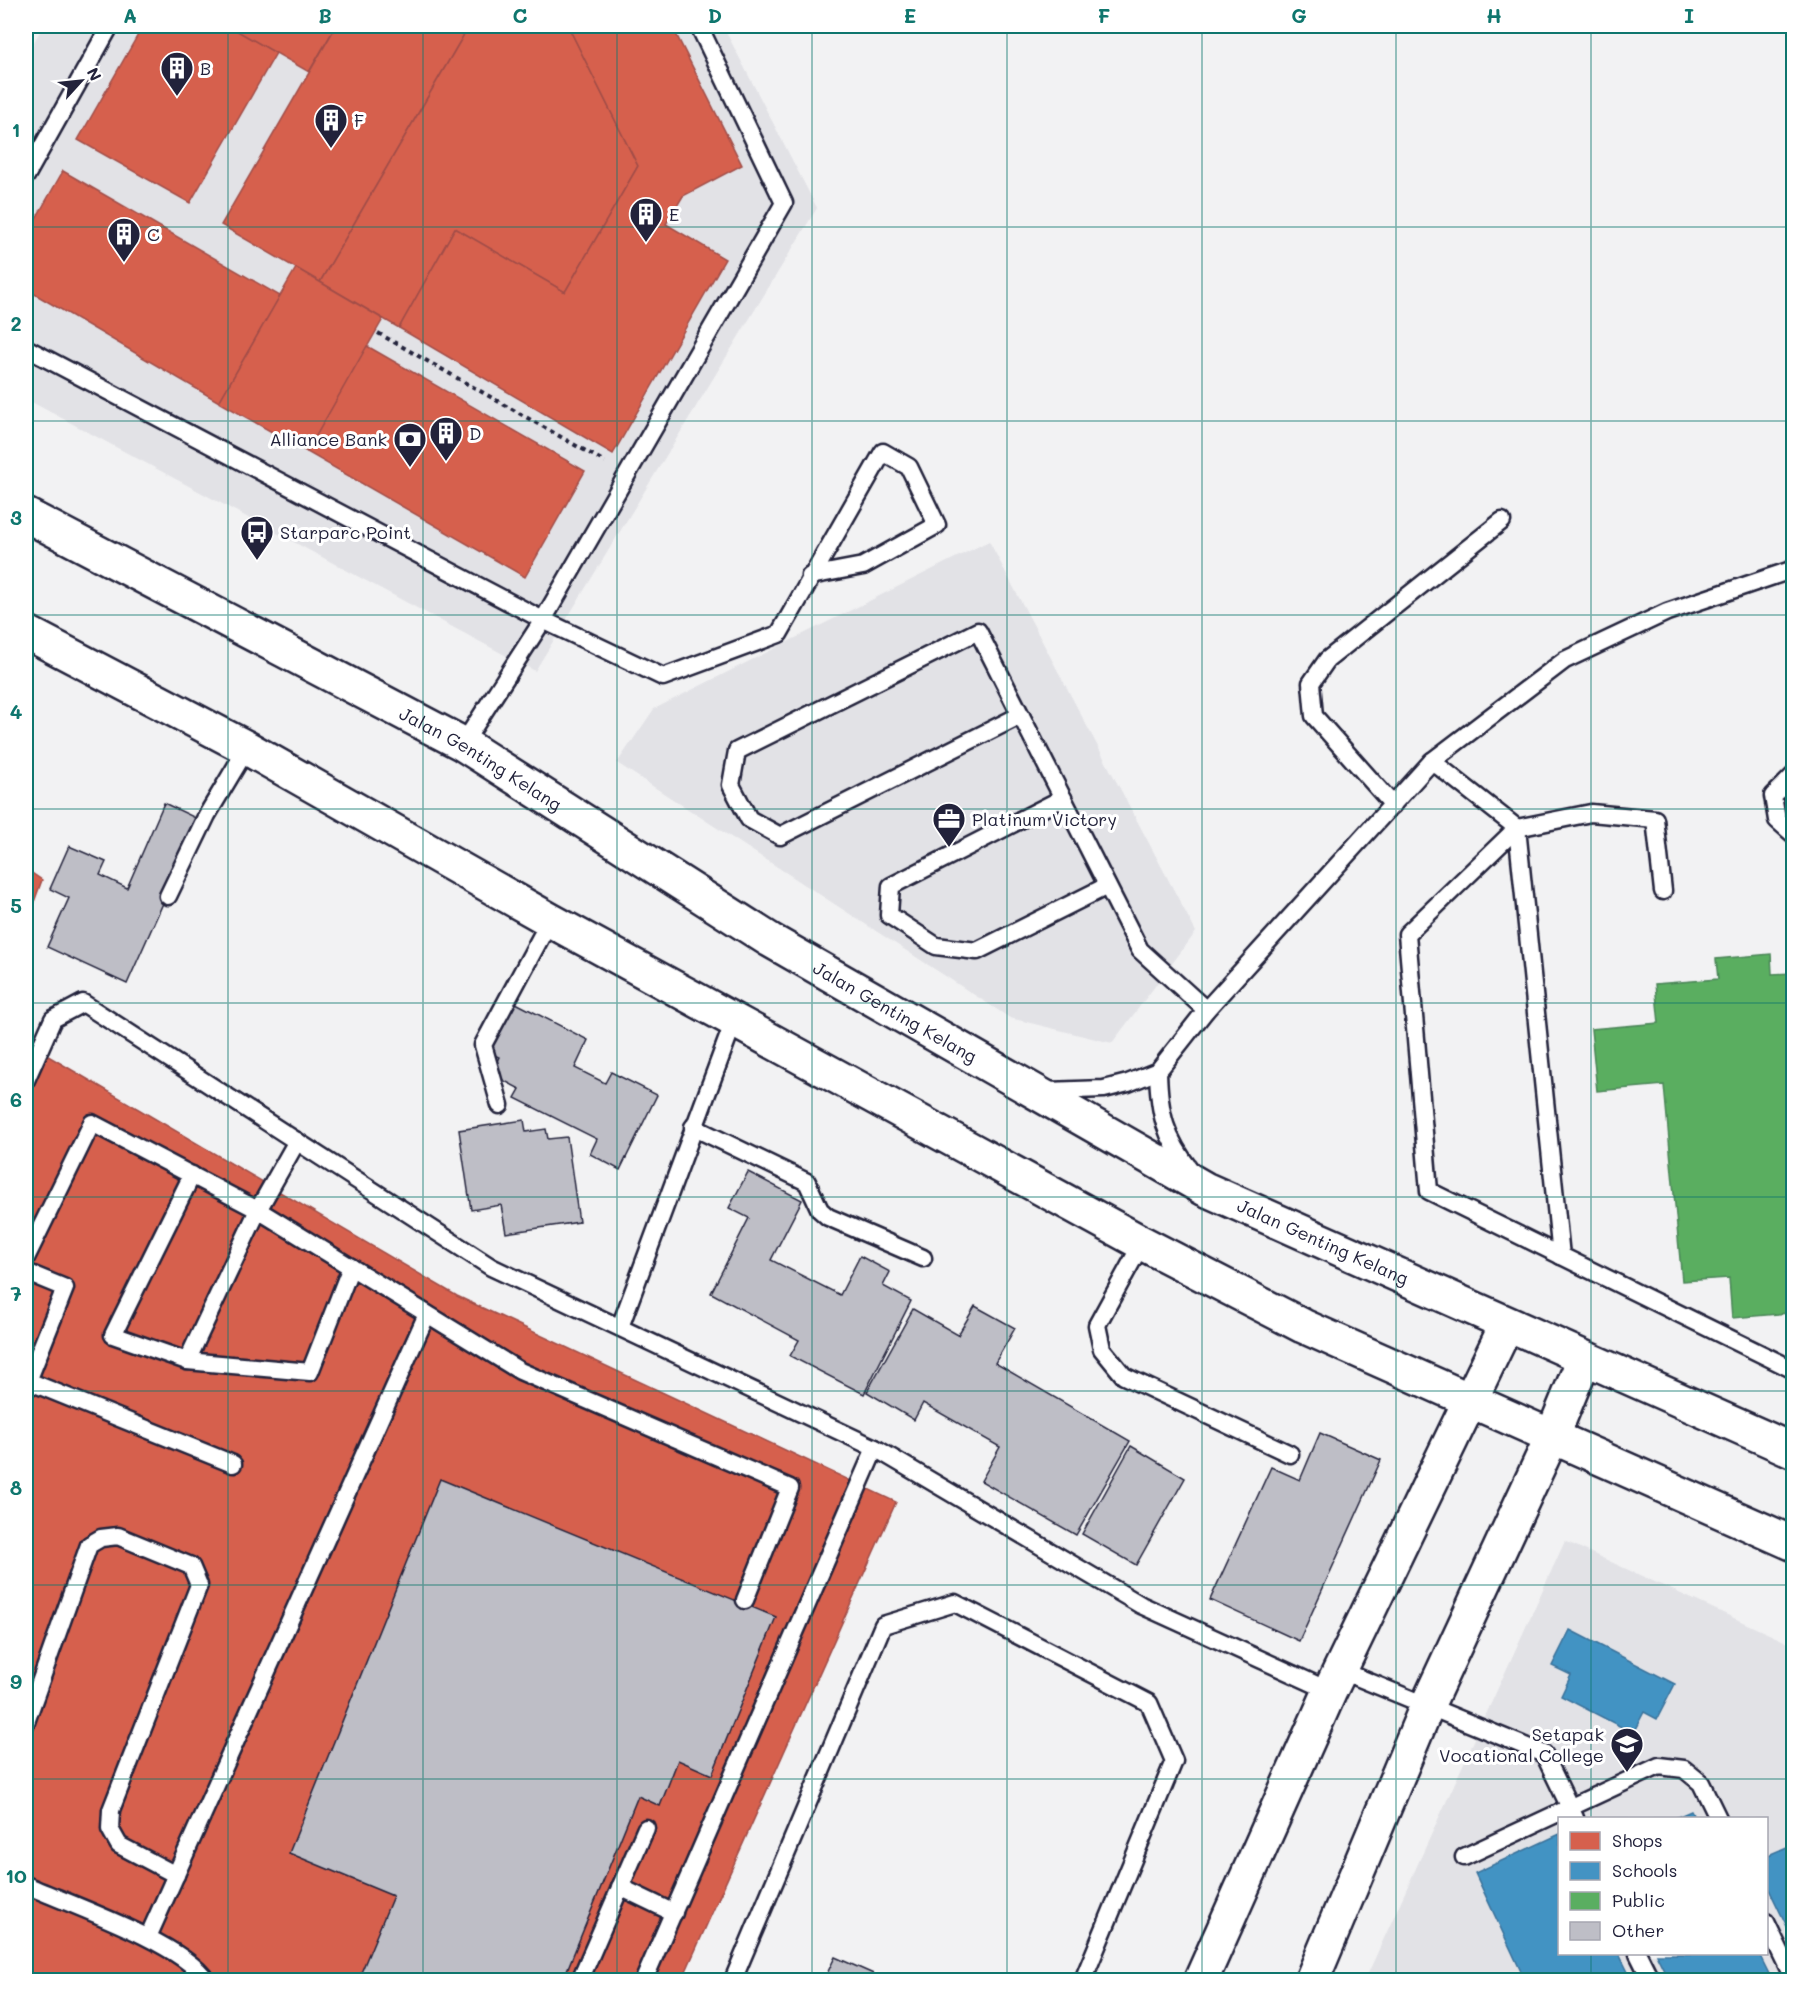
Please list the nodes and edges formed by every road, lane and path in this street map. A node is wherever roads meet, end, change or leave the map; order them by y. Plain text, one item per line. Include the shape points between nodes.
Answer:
1 (110, 26) edge
2 (699, 26) edge
3 (26, 176) edge
4 (378, 333) dead end
5 (26, 348) edge
6 (628, 475) junction
7 (26, 515) edge
8 (1502, 521) dead end
9 (1794, 569) edge
10 (810, 576) junction
11 (543, 620) junction
12 (26, 632) edge
13 (1021, 715) junction
14 (463, 744) junction
15 (247, 748) junction
16 (1432, 762) junction
17 (1794, 775) edge
18 (1063, 798) junction
19 (1393, 805) junction
20 (1517, 828) junction
21 (1794, 835) edge
22 (1107, 886) junction
23 (1663, 891) dead end
24 (168, 896) dead end
25 (550, 920) junction
26 (1206, 1010) junction
27 (734, 1021) junction
28 (1158, 1071) junction
29 (26, 1080) edge
30 (1028, 1090) junction
31 (500, 1105) dead end
32 (693, 1127) junction
33 (297, 1141) junction
34 (192, 1175) junction
35 (1205, 1189) junction
36 (258, 1210) junction
37 (1142, 1243) junction
38 (1561, 1256) junction
39 (26, 1258) edge
40 (923, 1258) dead end
41 (351, 1267) junction
42 (26, 1272) edge
43 (427, 1314) junction
44 (1507, 1324) junction
45 (620, 1327) junction
46 (1584, 1359) junction
47 (187, 1361) junction
48 (1794, 1370) edge
49 (1470, 1401) junction
50 (1552, 1437) junction
51 (875, 1448) junction
52 (1794, 1451) edge
53 (1290, 1454) dead end
54 (233, 1464) dead end
55 (1794, 1544) edge
56 (745, 1600) dead end
57 (1335, 1680) junction
58 (1427, 1707) junction
59 (26, 1722) edge
60 (1573, 1813) edge
61 (1718, 1817) edge
62 (1558, 1819) edge
63 (646, 1828) dead end
64 (1464, 1857) dead end
65 (176, 1875) junction
66 (26, 1885) edge
67 (620, 1887) junction
68 (674, 1913) junction
69 (1768, 1924) edge
70 (148, 1937) junction
71 (1639, 1955) edge
72 (206, 1980) edge
73 (580, 1980) edge
74 (644, 1980) edge
75 (733, 1980) edge
76 (1083, 1980) edge
77 (1201, 1980) edge
78 (1312, 1980) edge
79 (1651, 1980) edge
80 (1794, 1980) edge

1 - 3 lane
2 - 6 lane via 784,203
4 - 6 path
5 - 11 lane
6 - 11 lane
7 - 14 main road, Jalan Genting Kelang
8 - 19 lane via 1327,660 1311,683 1314,716
9 - 16 lane via 1667,612 1565,660
10 - 10 lane via 883,452 909,467 937,525 862,566
10 - 11 lane via 779,634 663,677
11 - 14 lane
12 - 15 main road
13 - 13 lane via 978,631 737,752 731,785 749,819 780,836
13 - 18 lane
14 - 30 main road, Jalan Genting Kelang via 770,940
15 - 24 lane via 207,815
15 - 25 main road
16 - 19 lane
16 - 20 lane
17 - 21 lane via 1773,796 1777,820
18 - 22 lane
18 - 22 lane via 891,886 889,915 936,946 977,951
19 - 26 lane
20 - 23 lane via 1591,813 1655,819
20 - 38 lane
20 - 38 lane via 1407,934 1429,1191
22 - 26 lane via 1140,950
25 - 27 main road
25 - 31 lane via 483,1045
26 - 28 lane
27 - 32 lane
27 - 37 main road
28 - 30 lane via 1104,1089
28 - 35 lane via 1158,1106 1164,1127 1179,1156
29 - 33 lane via 53,1019 83,1003
30 - 35 main road, Jalan Genting Kelang
32 - 40 lane via 807,1182 820,1210 828,1217
32 - 45 lane
33 - 36 lane
33 - 45 lane via 491,1266
34 - 36 lane
34 - 39 lane via 92,1123
34 - 47 lane via 113,1335
35 - 44 main road, Jalan Genting Kelang
36 - 41 lane
36 - 47 lane
37 - 49 main road via 1303,1326
37 - 53 lane via 1097,1325 1102,1349 1124,1376
38 - 48 lane
41 - 43 lane
41 - 47 lane via 310,1372
42 - 54 lane via 65,1288 28,1381
43 - 56 lane via 520,1371 790,1488
43 - 65 lane
44 - 46 main road, Jalan Genting Kelang
44 - 49 main road
45 - 51 lane
46 - 50 main road
46 - 52 main road, Jalan Genting Kelang
49 - 50 main road
49 - 57 main road
50 - 55 main road
50 - 58 main road
51 - 57 lane via 1141,1605
51 - 68 lane
57 - 58 lane
57 - 77 main road
58 - 60 lane via 1544,1754
58 - 78 main road
59 - 65 lane via 88,1545 117,1536 192,1566 199,1585 111,1810 110,1829 118,1845
60 - 61 lane via 1659,1766 1684,1768 1701,1783
62 - 64 lane
63 - 67 lane
65 - 70 lane
66 - 70 lane
67 - 68 lane
67 - 73 lane
68 - 74 lane
69 - 80 lane
70 - 72 lane via 200,1971
71 - 79 lane
75 - 76 lane via 883,1625 955,1603 1149,1703 1174,1761

